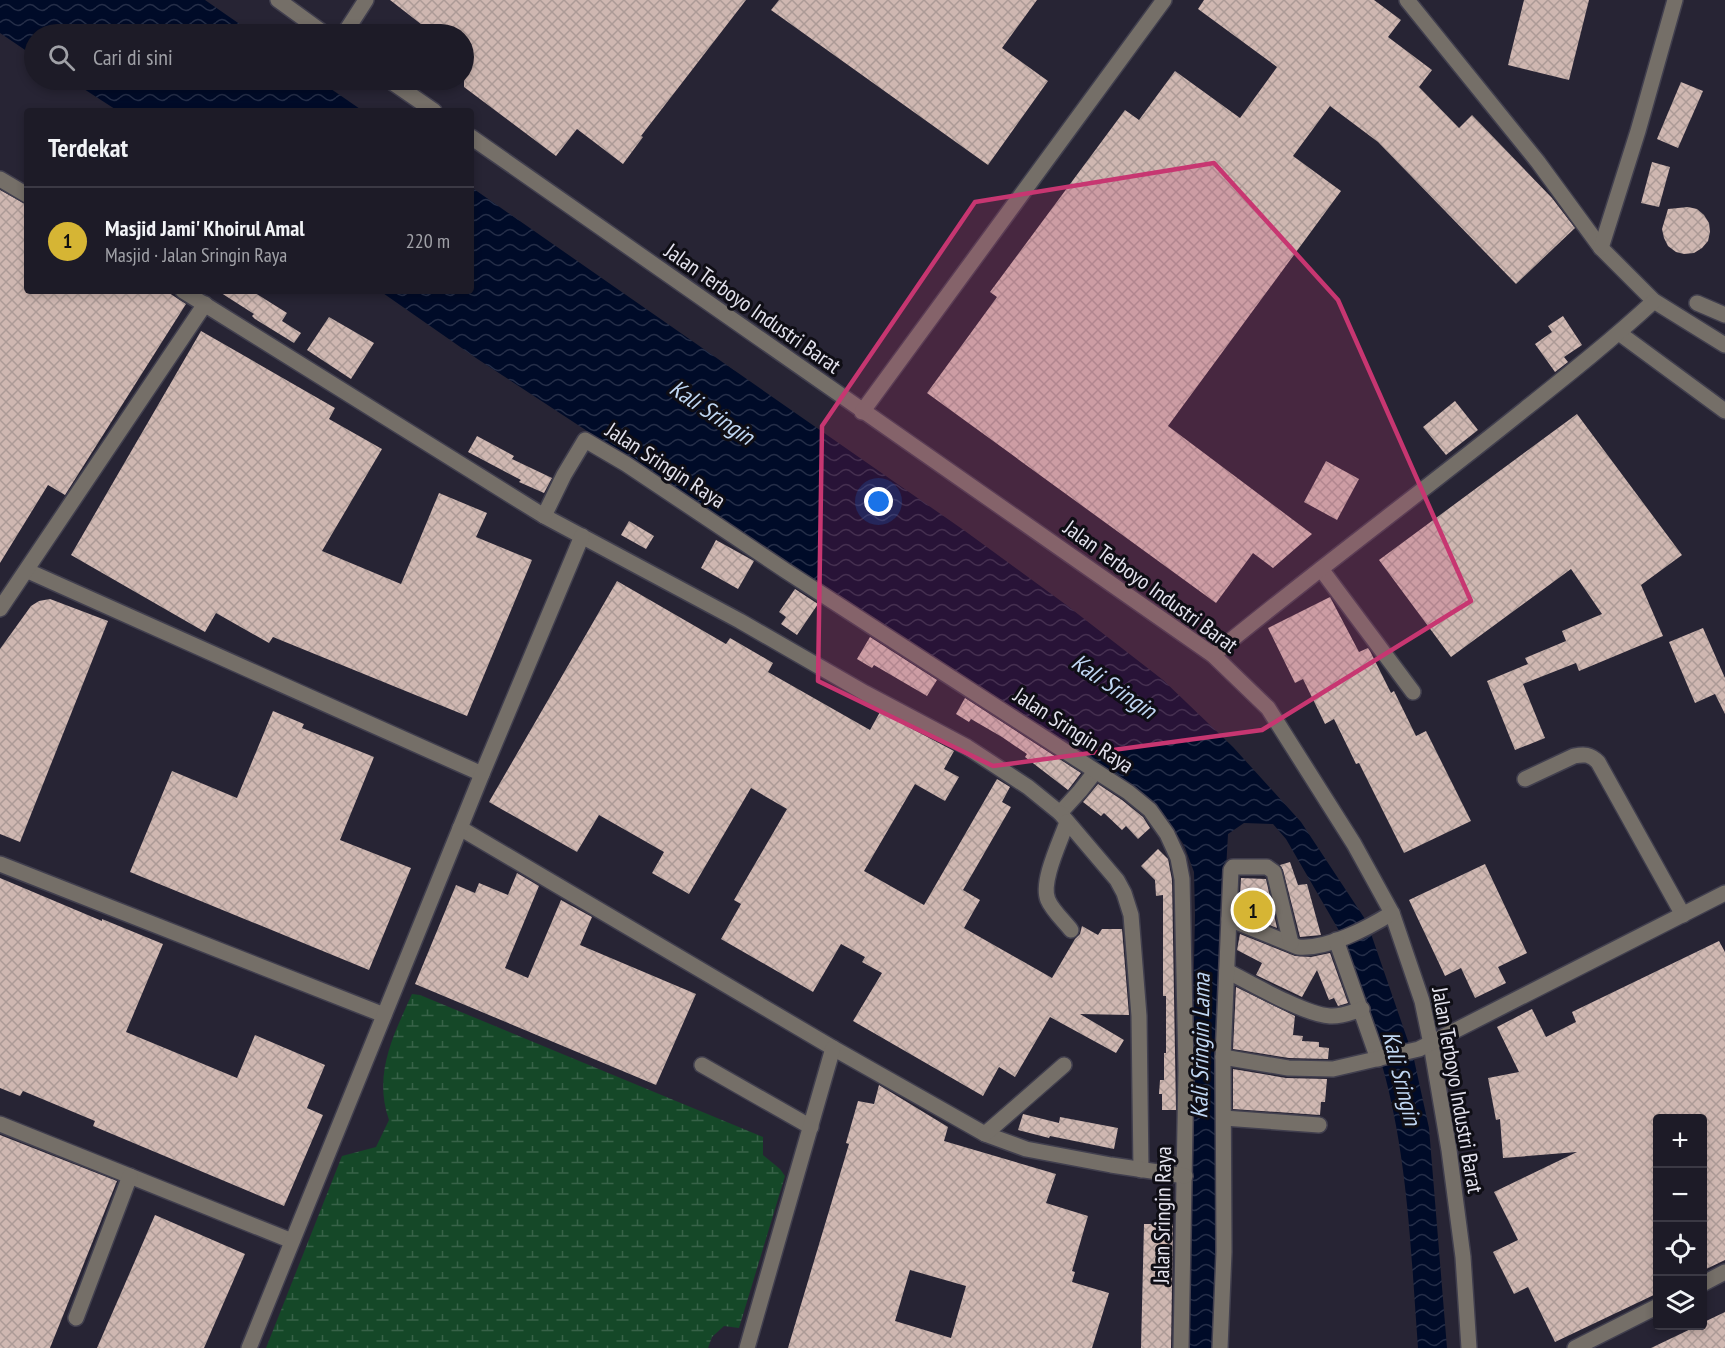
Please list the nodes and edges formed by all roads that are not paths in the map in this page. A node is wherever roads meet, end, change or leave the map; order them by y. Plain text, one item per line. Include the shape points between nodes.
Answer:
1 (278, 0) edge
2 (366, 0) edge
3 (1164, 0) edge
4 (1407, 0) edge
5 (1675, 0) edge
6 (311, 24) edge
7 (350, 24) edge
8 (404, 90) edge
9 (430, 108) edge
10 (474, 139) edge
11 (0, 179) edge
12 (24, 193) edge
13 (1601, 248) junction
14 (188, 294) edge
15 (1654, 301) junction
16 (1697, 303) dead end
17 (205, 304) junction
18 (1725, 315) edge
19 (1619, 333) junction
20 (1725, 345) edge
21 (1725, 411) edge
22 (862, 412) junction
23 (544, 516) junction
24 (582, 536) junction
25 (1321, 569) junction
26 (27, 571) junction
27 (0, 609) edge
28 (1213, 655) junction
29 (1413, 693) dead end
30 (1095, 772) junction
31 (482, 774) junction
32 (1525, 779) dead end
33 (1063, 817) junction
34 (460, 828) junction
35 (0, 864) edge
36 (1725, 893) edge
37 (1683, 915) junction
38 (1387, 916) junction
39 (1229, 919) junction
40 (1071, 930) dead end
41 (1338, 940) junction
42 (1291, 943) junction
43 (1227, 971) junction
44 (1362, 1009) junction
45 (384, 1015) junction
46 (1425, 1047) junction
47 (833, 1048) junction
48 (1223, 1057) junction
49 (1380, 1059) junction
50 (702, 1065) dead end
51 (1064, 1065) dead end
52 (1224, 1118) junction
53 (0, 1124) edge
54 (1319, 1125) dead end
55 (811, 1127) junction
56 (985, 1134) junction
57 (1141, 1170) junction
58 (130, 1176) junction
59 (1185, 1176) junction
60 (292, 1241) junction
61 (1725, 1272) edge
62 (1707, 1281) edge
63 (1653, 1309) edge
64 (76, 1318) dead end
65 (249, 1348) edge
66 (747, 1348) edge
67 (1181, 1348) edge
68 (1220, 1348) edge
69 (1469, 1348) edge
70 (1575, 1348) edge

1 - 6 street
2 - 7 street
3 - 22 street
4 - 13 street via 1538,162
5 - 13 street
8 - 9 street
10 - 22 street, Jalan Terboyo Industri Barat
11 - 12 street
13 - 15 street
14 - 17 street
15 - 19 street
15 - 20 street
16 - 18 street
17 - 23 street
17 - 26 street
19 - 21 street
19 - 25 street
22 - 28 street, Jalan Terboyo Industri Barat
23 - 24 street
23 - 30 street, Jalan Sringin Raya via 585,440
24 - 31 street
24 - 33 street via 967,747 1028,787
25 - 28 street
25 - 29 street
26 - 27 street
26 - 31 street
28 - 38 street, Jalan Terboyo Industri Barat via 1268,708 1348,835
30 - 33 street
30 - 59 street, Jalan Sringin Raya via 1149,810 1167,834 1180,867 1186,998
31 - 34 street
32 - 37 street via 1574,756 1593,757
33 - 40 street via 1046,892
33 - 57 street via 1117,880 1131,915 1139,1016
34 - 45 street
34 - 47 street
35 - 45 street
36 - 37 street
37 - 46 street
38 - 41 street
38 - 46 street, Jalan Terboyo Industri Barat via 1422,1001
39 - 42 street
39 - 42 street via 1233,867 1271,868
39 - 43 street
41 - 42 street via 1305,948
41 - 44 street
43 - 44 street via 1322,1015 1338,1016
43 - 48 street
44 - 49 street
45 - 60 street
46 - 49 street
46 - 69 street, Jalan Terboyo Industri Barat via 1449,1150 1463,1257
47 - 55 street
47 - 56 street
48 - 49 street via 1313,1070
48 - 52 street
50 - 55 street
51 - 56 street
52 - 54 street
52 - 68 street
53 - 58 street
55 - 66 street
56 - 57 street via 1026,1149
57 - 59 street
58 - 60 street
58 - 64 street
59 - 67 street, Jalan Sringin Raya
60 - 65 street
61 - 62 street
63 - 70 street

